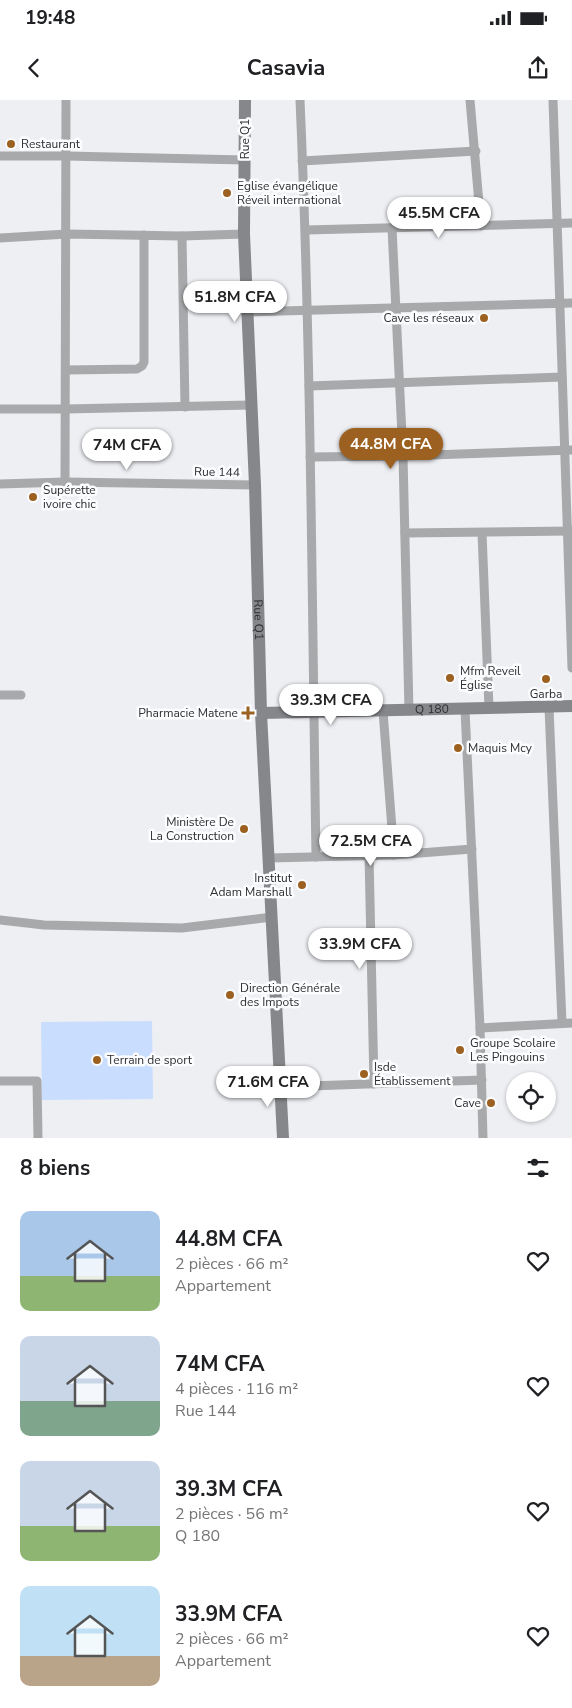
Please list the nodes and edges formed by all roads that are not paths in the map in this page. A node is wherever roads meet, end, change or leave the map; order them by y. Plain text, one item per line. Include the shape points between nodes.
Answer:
1 (66, 100) edge
2 (245, 100) edge
3 (300, 100) edge
4 (470, 100) edge
5 (553, 100) edge
6 (476, 151) junction
7 (0, 156) edge
8 (66, 156) junction
9 (245, 160) junction
10 (302, 161) junction
11 (572, 223) edge
12 (557, 224) junction
13 (481, 226) junction
14 (392, 228) junction
15 (306, 230) junction
16 (66, 234) junction
17 (244, 234) junction
18 (144, 235) junction
19 (182, 236) junction
20 (0, 238) edge
21 (560, 303) junction
22 (572, 303) edge
23 (396, 308) junction
24 (307, 311) junction
25 (248, 312) junction
26 (67, 370) junction
27 (562, 377) junction
28 (400, 382) junction
29 (309, 386) junction
30 (252, 405) junction
31 (185, 407) junction
32 (0, 409) edge
33 (66, 409) junction
34 (568, 450) edge
35 (403, 456) junction
36 (310, 457) junction
37 (65, 482) junction
38 (0, 484) edge
39 (254, 485) junction
40 (570, 531) edge
41 (482, 532) junction
42 (404, 533) junction
43 (571, 616) edge
44 (572, 668) edge
45 (0, 695) edge
46 (21, 695) dead end
47 (572, 706) edge
48 (549, 707) junction
49 (489, 708) junction
50 (465, 710) junction
51 (383, 711) junction
52 (409, 711) junction
53 (314, 713) junction
54 (261, 714) junction
55 (472, 850) junction
56 (370, 855) junction
57 (394, 855) junction
58 (316, 857) junction
59 (268, 858) junction
60 (272, 917) junction
61 (0, 920) edge
62 (562, 1023) junction
63 (572, 1023) edge
64 (480, 1028) junction
65 (482, 1080) junction
66 (0, 1081) edge
67 (374, 1084) junction
68 (281, 1087) junction
69 (38, 1138) edge
70 (283, 1138) edge
71 (483, 1138) edge

1 - 8 street
2 - 9 street, Rue Q1
3 - 10 street
4 - 6 street
5 - 12 street
6 - 10 street
6 - 13 street
7 - 8 street
8 - 9 street
8 - 16 street
9 - 17 street, Rue Q1
10 - 15 street
11 - 12 street
12 - 13 street
12 - 21 street
13 - 14 street
14 - 15 street
14 - 23 street
15 - 24 street
16 - 18 street
16 - 20 street
16 - 26 street
17 - 19 street
17 - 25 street, Rue Q1
18 - 19 street
18 - 26 street via 142,366 137,369
19 - 31 street
21 - 22 street
21 - 23 street
21 - 27 street
23 - 24 street
23 - 28 street
24 - 25 street
24 - 29 street
25 - 30 street, Rue Q1
26 - 33 street
27 - 28 street
27 - 34 street
28 - 29 street
28 - 35 street
29 - 36 street
30 - 31 street
30 - 39 street, Rue Q1
31 - 33 street
32 - 33 street
33 - 37 street
34 - 35 street
34 - 40 street
35 - 36 street
35 - 42 street
36 - 53 street
37 - 38 street, Rue 144
37 - 39 street, Rue 144
39 - 54 street, Rue Q1
40 - 41 street
40 - 43 street
41 - 42 street
41 - 49 street
42 - 52 street
43 - 44 street
45 - 46 street
47 - 48 street, Q 180
48 - 49 street, Q 180
48 - 62 street
49 - 50 street, Q 180
50 - 52 street, Q 180
50 - 55 street
51 - 52 street, Q 180
51 - 53 street, Q 180
51 - 57 street
53 - 54 street, Q 180
53 - 58 street
54 - 59 street, Rue Q1
55 - 57 street
55 - 64 street
56 - 57 street
56 - 58 street
56 - 67 street
58 - 59 street
59 - 60 street, Rue Q1
60 - 61 street via 182,928
60 - 68 street, Rue Q1
62 - 63 street
62 - 64 street
64 - 65 street
65 - 67 street
65 - 71 street
66 - 69 street via 37,1081
67 - 68 street
68 - 70 street, Rue Q1

